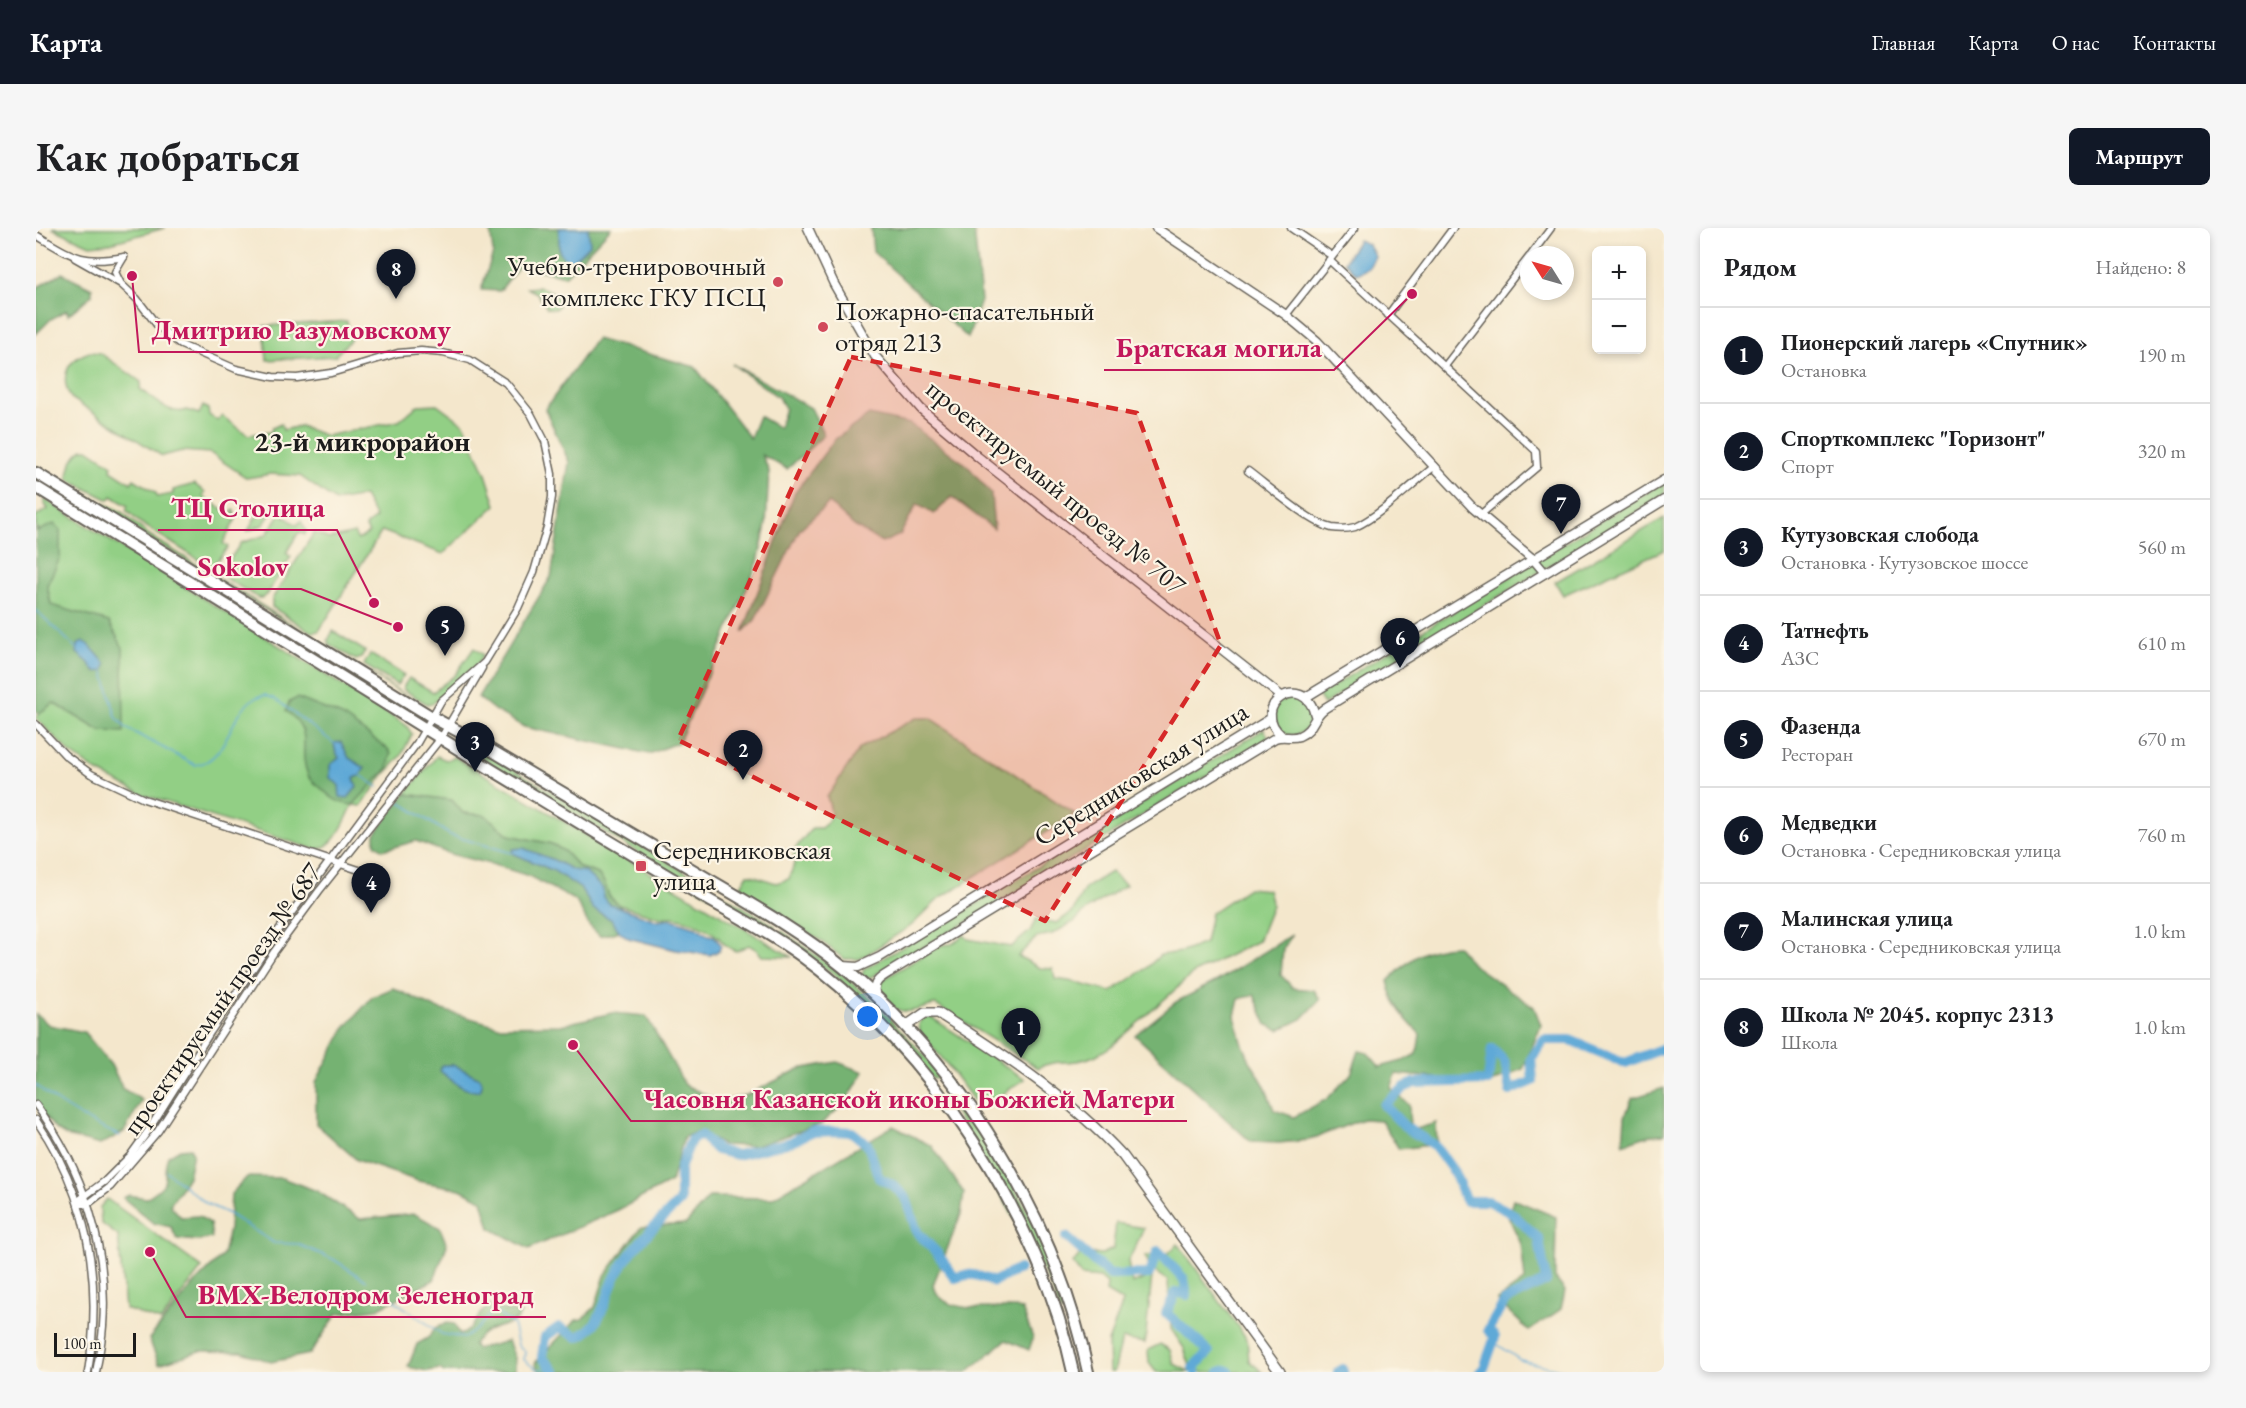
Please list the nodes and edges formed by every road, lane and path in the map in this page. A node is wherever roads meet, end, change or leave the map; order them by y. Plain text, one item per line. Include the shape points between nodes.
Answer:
1 (808, 228) edge
2 (1156, 228) edge
3 (1291, 228) edge
4 (1355, 228) edge
5 (1453, 228) edge
6 (1551, 228) edge
7 (36, 235) edge
8 (1538, 246) edge
9 (75, 258) junction
10 (1330, 258) junction
11 (1520, 269) edge
12 (121, 284) junction
13 (1286, 315) junction
14 (1388, 315) junction
15 (1445, 366) junction
16 (1435, 466) junction
17 (1248, 471) dead end
18 (36, 473) edge
19 (1664, 480) edge
20 (36, 487) edge
21 (1664, 500) edge
22 (1480, 515) junction
23 (1534, 560) junction
24 (1545, 573) junction
25 (485, 662) junction
26 (1281, 696) junction
27 (1306, 698) junction
28 (1315, 715) junction
29 (432, 717) junction
30 (1270, 719) junction
31 (36, 724) edge
32 (449, 726) junction
33 (425, 729) junction
34 (1282, 736) junction
35 (441, 738) junction
36 (330, 861) junction
37 (342, 864) junction
38 (365, 872) dead end
39 (784, 925) junction
40 (776, 939) junction
41 (842, 966) junction
42 (876, 996) junction
43 (906, 1026) junction
44 (946, 1072) junction
45 (931, 1083) junction
46 (36, 1105) edge
47 (36, 1120) edge
48 (85, 1194) junction
49 (79, 1202) junction
50 (88, 1204) junction
51 (88, 1372) edge
52 (96, 1372) edge
53 (1072, 1372) edge
54 (1088, 1372) edge
55 (1280, 1372) edge

1 - 26 street, проектируемый проезд № 707 via 875,356 921,409
2 - 13 street
3 - 10 street
4 - 10 street
5 - 14 street
6 - 8 street
7 - 9 street
9 - 12 street
9 - 12 street via 88,261 124,257 115,272
10 - 13 street
10 - 14 street
11 - 15 street
12 - 25 street via 157,325 181,345 236,369 273,377 302,377 331,373 398,353 422,351 470,360 510,387 545,441 552,497 534,572 518,608
13 - 16 street via 1317,341
14 - 15 street
15 - 22 street via 1536,451 1537,466
16 - 17 street via 1376,513 1343,529 1330,528 1297,508
16 - 22 street
18 - 29 main road
19 - 23 street
20 - 33 main road
21 - 24 street, Середниковская улица
22 - 23 street
23 - 24 street
23 - 27 street
24 - 28 street, Середниковская улица
25 - 29 street, проектируемый проезд № 687 via 441,701
25 - 32 street, проектируемый проезд № 687
26 - 27 street, Середниковская улица via 1292,693
26 - 30 street, Середниковская улица
27 - 28 street
28 - 34 street, Середниковская улица via 1312,725 1301,735
29 - 32 main road
29 - 33 street, проектируемый проезд № 687
30 - 34 street
30 - 41 street, Середниковская улица via 880,957 858,968
31 - 36 street via 91,774 144,799
32 - 35 street, проектируемый проезд № 687
32 - 39 main road
33 - 35 main road
33 - 36 street, проектируемый проезд № 687
34 - 42 street, Середниковская улица via 880,978 874,985
35 - 37 street, проектируемый проезд № 687
35 - 40 main road
36 - 37 street
36 - 48 street, проектируемый проезд № 687 via 234,995 130,1156
37 - 38 street
37 - 50 street, проектируемый проезд № 687 via 274,952 148,1144 110,1188
39 - 40 main road via 775,933
39 - 41 main road
40 - 45 main road via 840,987
41 - 42 main road
42 - 43 main road
43 - 44 main road
43 - 55 main road via 925,1013 938,1013 1054,1092 1096,1127 1123,1156
44 - 45 street via 940,1085
44 - 54 main road via 1004,1160 1039,1225 1062,1281
45 - 53 main road via 976,1146 1028,1241 1045,1281
46 - 48 street via 61,1144
47 - 49 street
48 - 49 street, проектируемый проезд № 687
48 - 50 street
49 - 50 street
49 - 51 street via 95,1300
50 - 52 street via 103,1300

